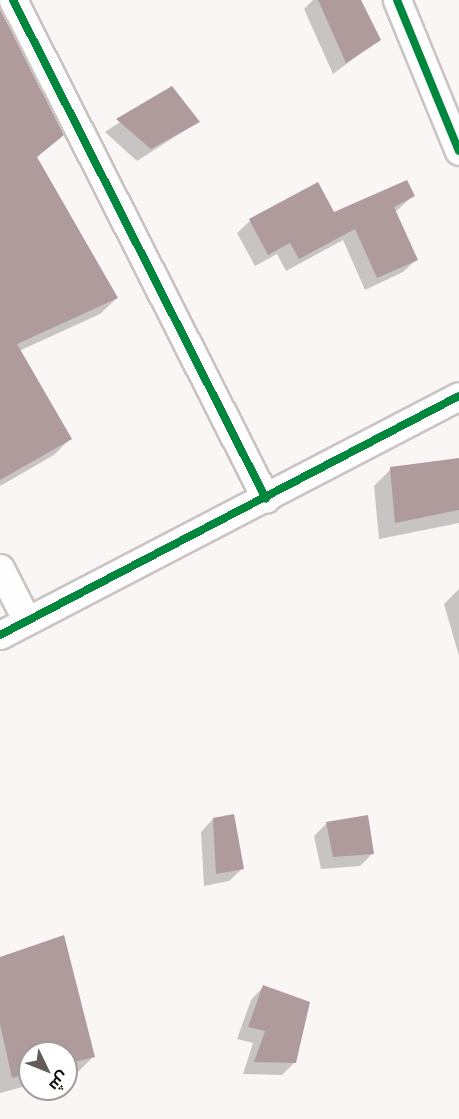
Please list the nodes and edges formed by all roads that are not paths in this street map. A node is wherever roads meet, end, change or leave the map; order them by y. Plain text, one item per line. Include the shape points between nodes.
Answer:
1 (13, 0) edge
2 (397, 0) edge
3 (433, 90) junction
4 (459, 94) edge
5 (459, 151) edge
6 (459, 396) edge
7 (266, 499) junction
8 (0, 568) edge
9 (27, 621) junction
10 (0, 636) edge

1 - 7 street
2 - 3 street
3 - 4 street
3 - 5 street
6 - 7 street
7 - 9 street
8 - 9 street
9 - 10 street

